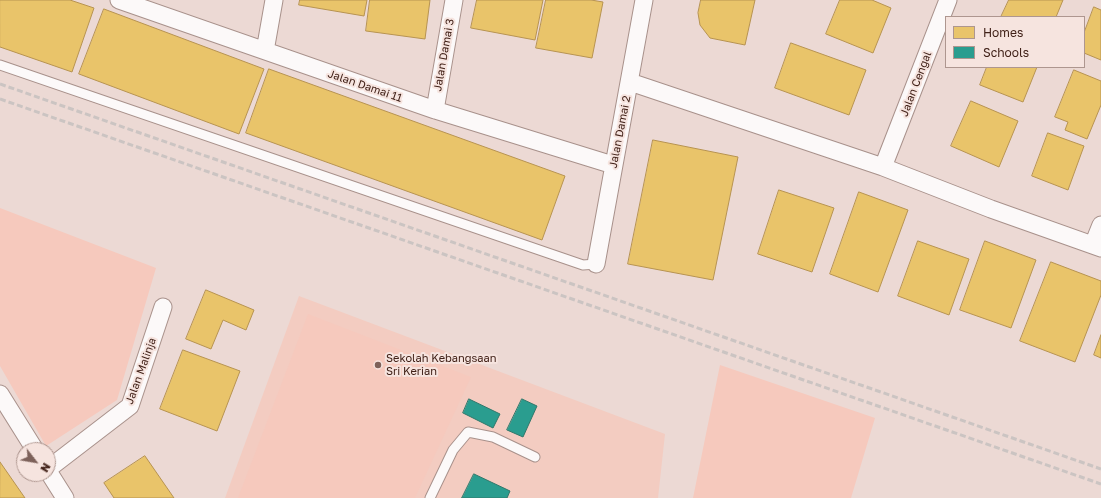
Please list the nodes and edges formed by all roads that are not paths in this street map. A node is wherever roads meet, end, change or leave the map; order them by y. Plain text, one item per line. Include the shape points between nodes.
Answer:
1 (119, 0) edge
2 (274, 0) edge
3 (454, 0) edge
4 (644, 0) edge
5 (948, 0) edge
6 (265, 51) junction
7 (0, 65) edge
8 (630, 82) junction
9 (435, 110) junction
10 (613, 165) junction
11 (883, 168) junction
12 (1101, 225) edge
13 (1097, 246) edge
14 (596, 264) joint
15 (163, 307) dead end
16 (0, 394) edge
17 (30, 442) edge
18 (536, 457) dead end
19 (56, 464) edge
20 (55, 482) edge
21 (65, 498) edge
22 (430, 498) edge

1 - 6 street, Jalan Damai 11
2 - 6 street
3 - 9 street, Jalan Damai 3
4 - 8 street, Jalan Damai 2
5 - 11 street, Jalan Cengal
6 - 9 street, Jalan Damai 11
7 - 14 lane via 583,265
8 - 10 street, Jalan Damai 2
8 - 11 street
9 - 10 street, Jalan Damai 11
10 - 14 street, Jalan Damai 2
11 - 13 street
12 - 13 street
15 - 19 street, Jalan Malinja via 130,406
16 - 17 street
18 - 22 lane via 493,437 468,432 453,450
20 - 21 street

